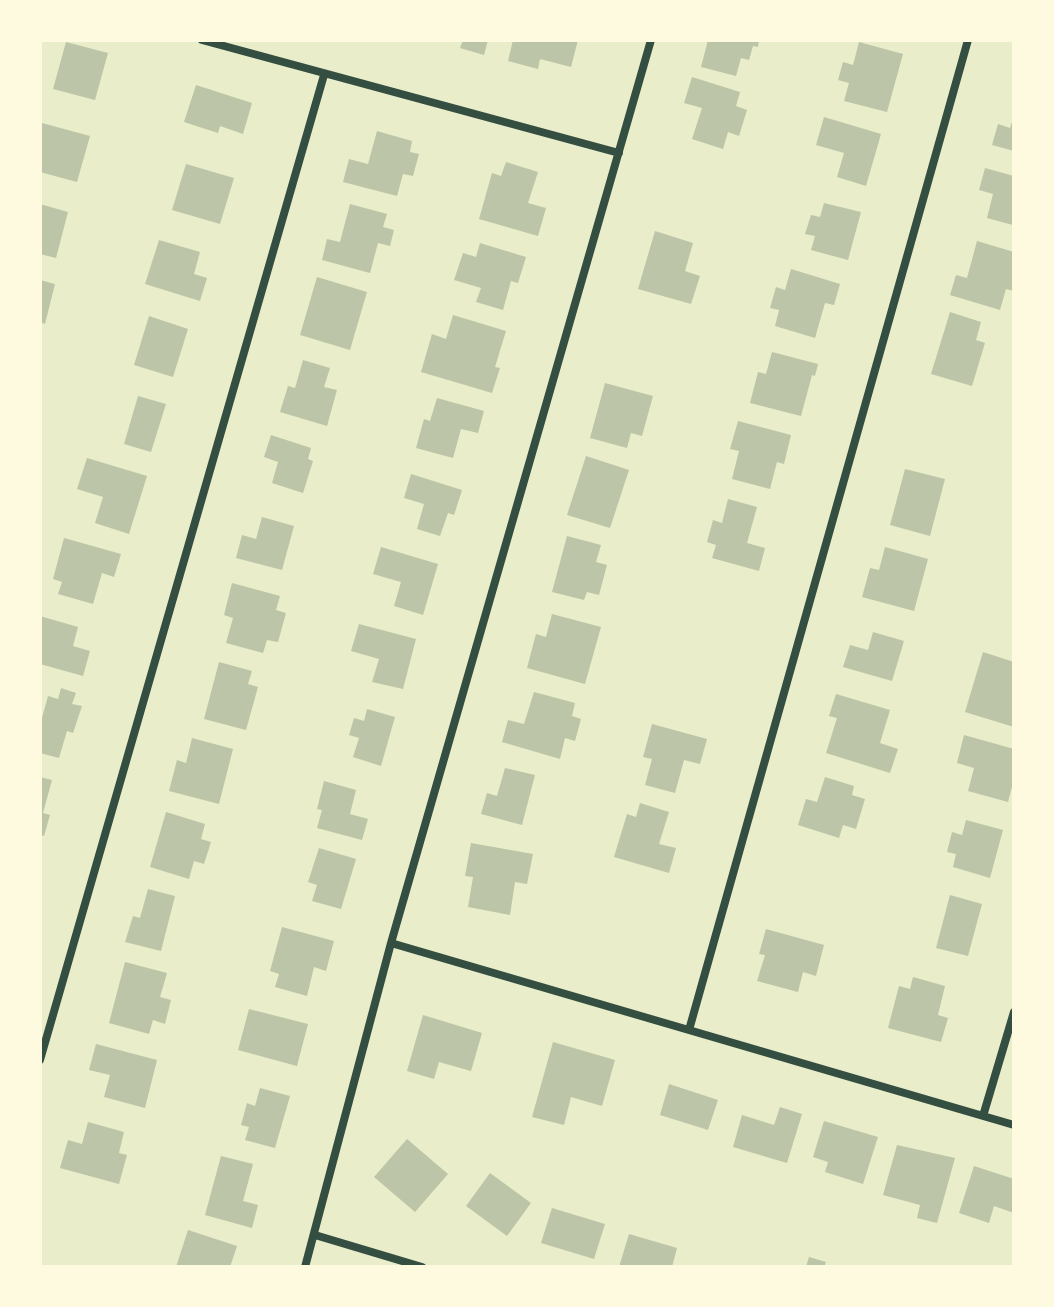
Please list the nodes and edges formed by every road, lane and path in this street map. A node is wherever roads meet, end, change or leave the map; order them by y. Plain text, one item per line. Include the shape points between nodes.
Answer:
1 (202, 40) edge
2 (651, 40) edge
3 (968, 40) edge
4 (324, 75) junction
5 (619, 153) junction
6 (391, 943) junction
7 (1014, 1012) edge
8 (689, 1030) junction
9 (40, 1060) edge
10 (983, 1116) junction
11 (1014, 1125) edge
12 (315, 1235) junction
13 (305, 1267) edge
14 (422, 1267) edge

1 - 4 street
2 - 5 street
3 - 8 street
4 - 5 street
4 - 9 street
5 - 6 street
6 - 8 street
6 - 12 street
7 - 10 street
8 - 10 street
10 - 11 street
12 - 13 street
12 - 14 street

